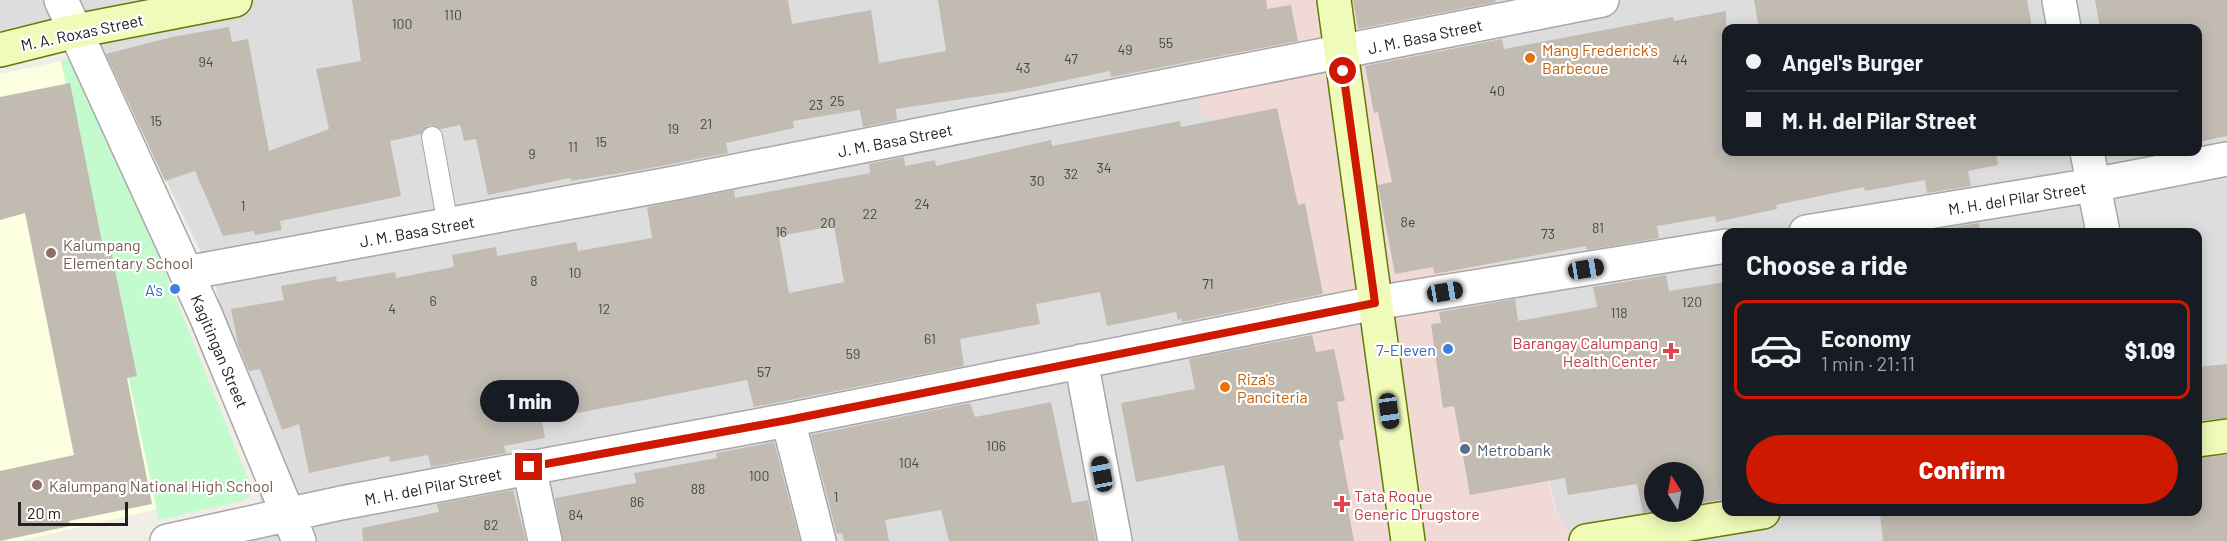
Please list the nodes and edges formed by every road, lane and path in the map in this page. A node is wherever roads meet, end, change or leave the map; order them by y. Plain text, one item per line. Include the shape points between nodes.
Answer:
1 (61, 0) edge
2 (234, 0) edge
3 (1334, 0) edge
4 (1602, 0) edge
5 (2059, 0) edge
6 (2063, 24) edge
7 (76, 32) junction
8 (0, 50) edge
9 (1341, 53) junction
10 (432, 137) dead end
11 (2088, 156) edge
12 (2227, 159) edge
13 (2093, 185) junction
14 (448, 225) junction
15 (1830, 228) edge
16 (2102, 228) edge
17 (1722, 247) edge
18 (186, 273) junction
19 (1375, 303) junction
20 (1081, 361) junction
21 (788, 420) junction
22 (2227, 436) edge
23 (2202, 439) edge
24 (529, 467) junction
25 (1739, 516) edge
26 (294, 528) edge
27 (167, 541) edge
28 (545, 541) edge
29 (819, 541) edge
30 (1115, 541) edge
31 (1407, 541) edge
32 (1586, 541) edge

1 - 7 street, Kagitingan Street
2 - 7 street, M. A. Roxas Street
3 - 9 street
4 - 9 street, J. M. Basa Street
5 - 6 street
7 - 8 street, M. A. Roxas Street
7 - 18 street, Kagitingan Street
9 - 14 street, J. M. Basa Street
9 - 19 street
10 - 14 lane
11 - 13 street
12 - 13 street, M. H. del Pilar Street
13 - 15 street, M. H. del Pilar Street
13 - 16 street
14 - 18 street, J. M. Basa Street
17 - 19 street, M. H. del Pilar Street
18 - 26 street, Kagitingan Street
19 - 20 street, M. H. del Pilar Street
19 - 31 street
20 - 21 street, M. H. del Pilar Street
20 - 30 street
21 - 24 street, M. H. del Pilar Street
21 - 29 street
22 - 23 street
24 - 26 street, M. H. del Pilar Street
24 - 28 street
25 - 32 street
26 - 27 street, M. H. del Pilar Street

